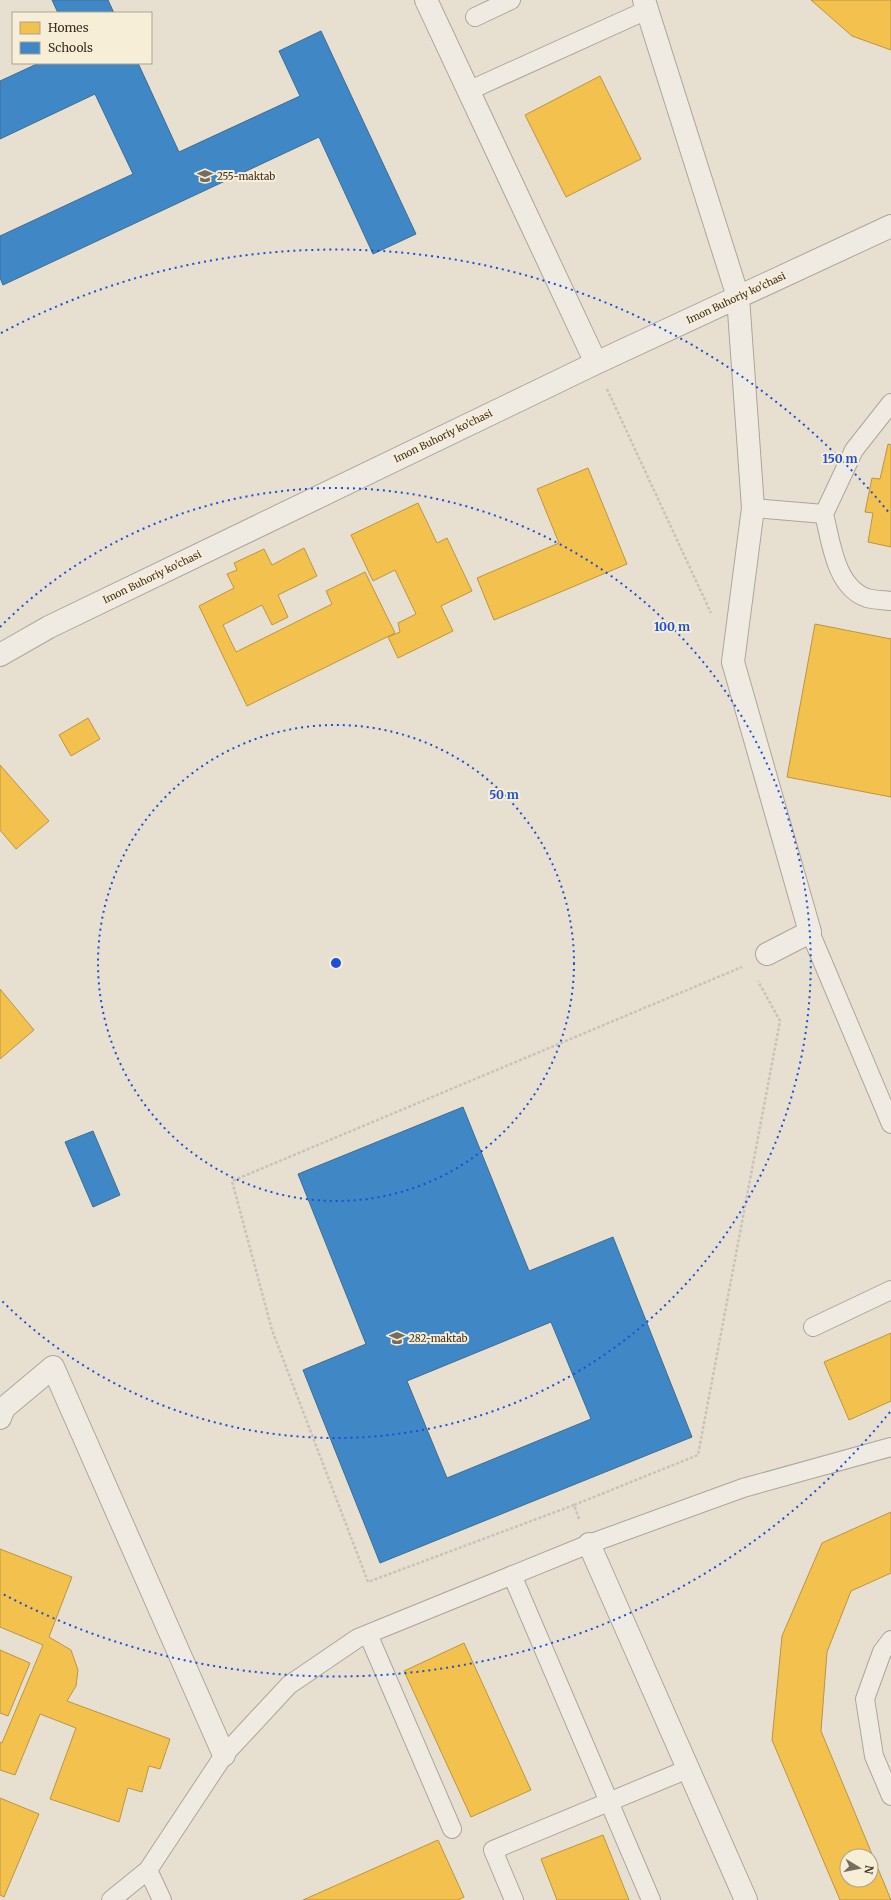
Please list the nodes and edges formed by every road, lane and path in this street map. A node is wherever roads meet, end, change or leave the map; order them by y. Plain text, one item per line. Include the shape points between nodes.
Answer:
1 (426, 0) edge
2 (511, 0) edge
3 (645, 5) edge
4 (475, 17) dead end
5 (468, 91) junction
6 (891, 226) edge
7 (738, 297) junction
8 (596, 363) junction
9 (891, 403) edge
10 (753, 508) junction
11 (824, 514) junction
12 (891, 601) edge
13 (714, 619) dead end
14 (0, 655) edge
15 (810, 932) junction
16 (767, 954) joint
17 (748, 964) junction
18 (891, 1124) edge
19 (891, 1290) edge
20 (813, 1327) dead end
21 (0, 1418) edge
22 (891, 1447) edge
23 (574, 1505) junction
24 (589, 1544) junction
25 (512, 1575) junction
26 (368, 1634) junction
27 (891, 1640) edge
28 (224, 1755) junction
29 (688, 1769) junction
30 (891, 1796) edge
31 (452, 1829) dead end
32 (148, 1870) junction
33 (111, 1900) edge
34 (162, 1900) edge
35 (514, 1900) edge
36 (650, 1900) edge
37 (746, 1900) edge

1 - 5 street
2 - 4 lane
3 - 5 lane
3 - 7 street
5 - 8 street
6 - 7 street, Imon Buhoriy ko'chasi
7 - 8 street, Imon Buhoriy ko'chasi
7 - 10 street
8 - 13 path
8 - 14 street, Imon Buhoriy ko'chasi via 49,627
9 - 11 lane via 854,450
10 - 11 lane
10 - 15 street via 734,662
11 - 12 lane via 836,560 848,586 866,598
15 - 16 street
15 - 18 lane
16 - 17 path
17 - 23 path via 780,1021 698,1455
17 - 23 path via 232,1180 272,1330 368,1582
19 - 20 lane
21 - 28 street via 4,1408 53,1367
22 - 24 lane via 743,1488
23 - 24 path
24 - 25 lane
24 - 29 street
25 - 26 lane
25 - 36 lane
26 - 28 lane via 358,1638 288,1685
26 - 31 lane
27 - 30 lane via 882,1652 865,1699 874,1756
28 - 32 lane
29 - 35 lane via 493,1850
29 - 37 street
32 - 33 lane
32 - 34 lane

